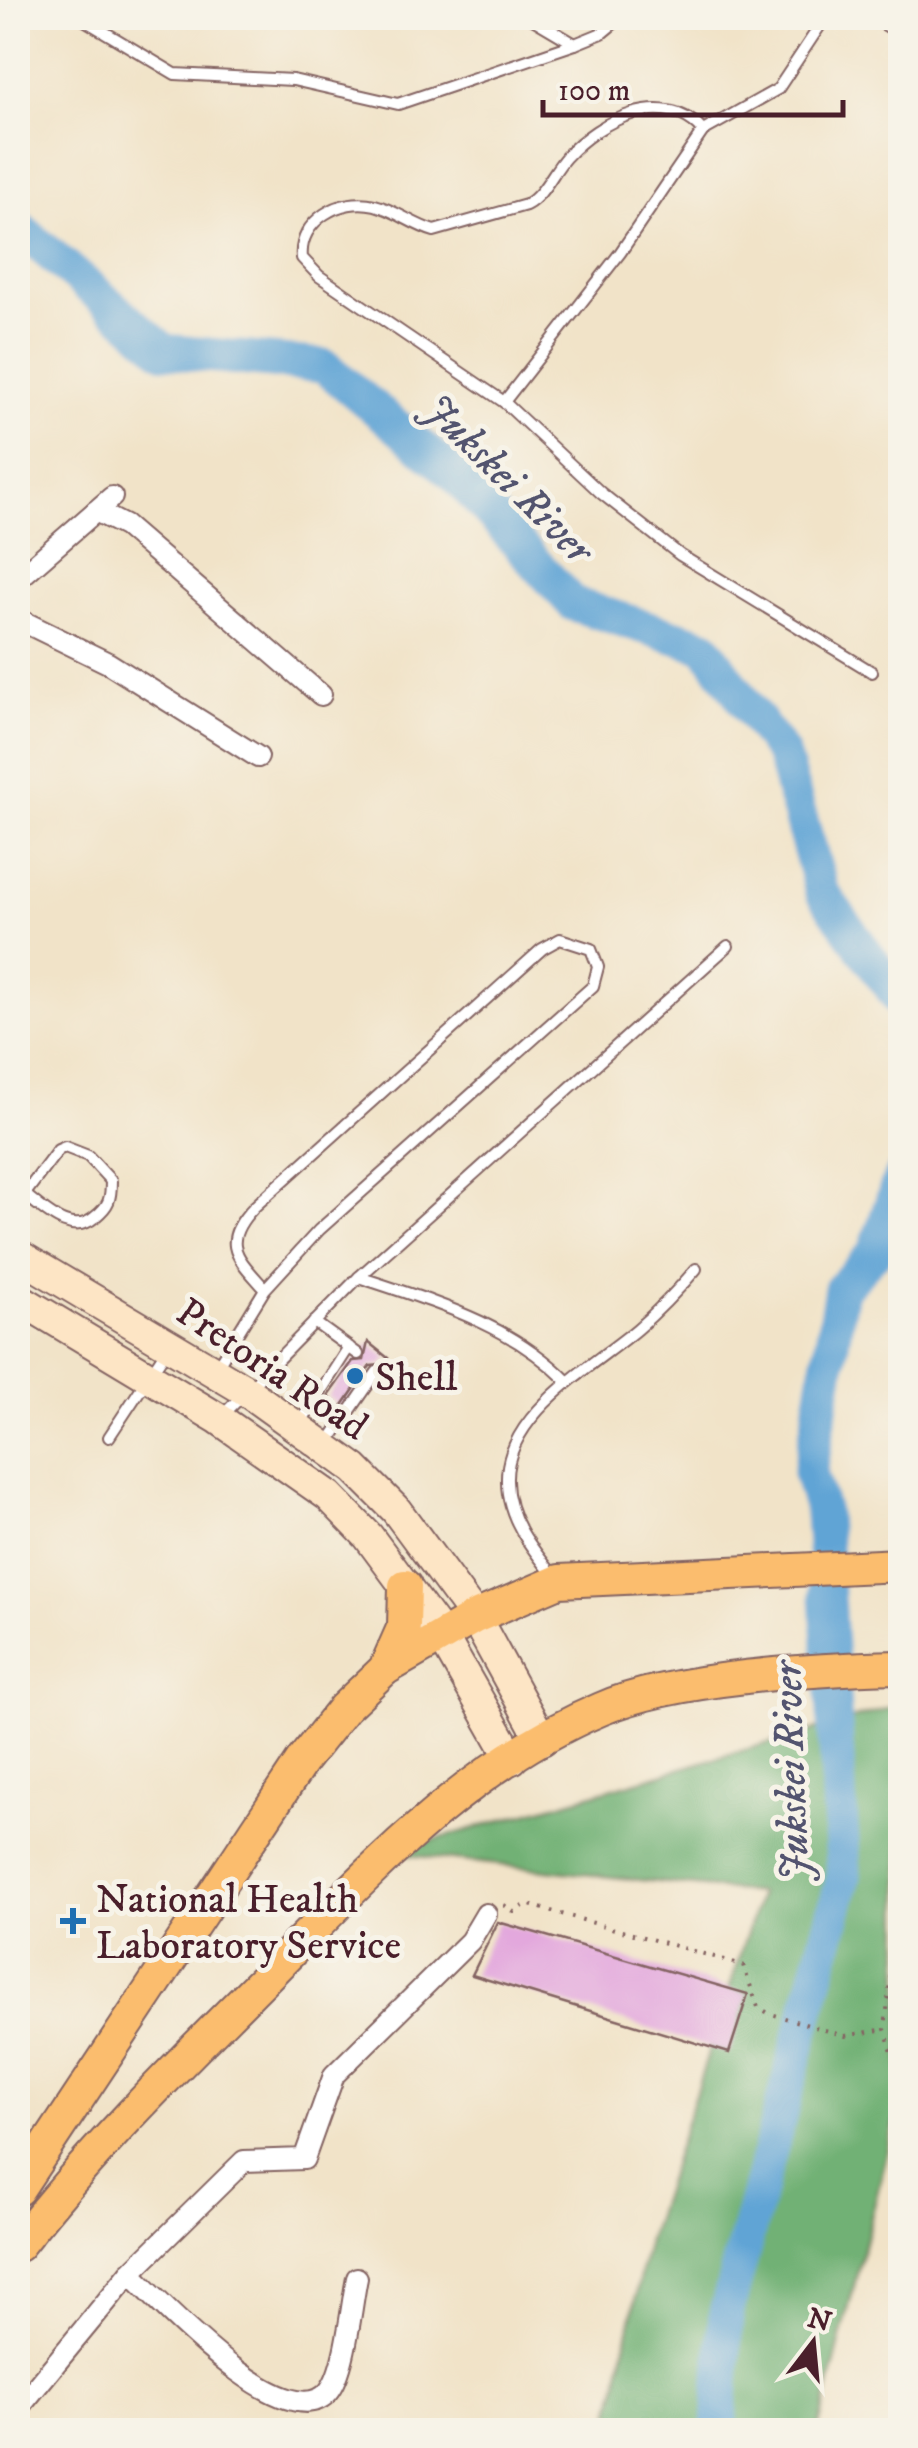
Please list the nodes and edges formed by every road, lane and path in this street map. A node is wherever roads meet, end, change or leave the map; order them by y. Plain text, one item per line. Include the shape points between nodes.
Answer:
1 (81, 18) edge
2 (531, 18) edge
3 (620, 18) edge
4 (826, 18) edge
5 (883, 18) edge
6 (900, 28) edge
7 (575, 44) junction
8 (703, 131) junction
9 (504, 402) junction
10 (18, 578) edge
11 (18, 619) edge
12 (872, 672) dead end
13 (321, 695) dead end
14 (258, 757) dead end
15 (728, 946) dead end
16 (21, 1198) edge
17 (18, 1256) edge
18 (696, 1269) dead end
19 (359, 1277) junction
20 (265, 1289) junction
21 (18, 1298) edge
22 (314, 1322) junction
23 (170, 1344) junction
24 (214, 1372) junction
25 (377, 1372) dead end
26 (148, 1376) junction
27 (568, 1381) junction
28 (245, 1390) junction
29 (219, 1420) junction
30 (298, 1426) junction
31 (109, 1437) dead end
32 (326, 1445) junction
33 (900, 1565) edge
34 (558, 1581) junction
35 (405, 1586) junction
36 (475, 1616) junction
37 (442, 1636) junction
38 (891, 1667) edge
39 (385, 1669) junction
40 (542, 1740) junction
41 (512, 1759) junction
42 (900, 1882) edge
43 (486, 1914) joint
44 (884, 2030) junction
45 (900, 2079) edge
46 (18, 2189) edge
47 (18, 2244) edge
48 (130, 2273) junction
49 (357, 2278) dead end
50 (18, 2408) edge

1 - 7 lane via 176,74 293,80 398,104
2 - 7 lane
3 - 7 lane
4 - 8 lane via 778,89
5 - 6 street
8 - 9 lane via 620,253
8 - 9 lane via 680,110 635,114 584,142 531,202 449,230 418,226 363,203 310,224 302,258 319,276
9 - 12 lane via 601,494 680,555
10 - 13 street via 104,503
11 - 14 street via 108,663
15 - 19 lane
16 - 16 lane via 65,1147 88,1156 110,1182 106,1208 88,1224 74,1226
17 - 23 main road, Pretoria Road
18 - 27 lane via 636,1329
19 - 22 lane
19 - 27 lane via 487,1322 538,1352
20 - 20 lane via 238,1259 233,1243 254,1207 542,949 560,939 591,949 598,967 593,986 319,1230
20 - 24 lane
21 - 26 main road, Pretoria Road
22 - 28 lane
22 - 30 lane via 354,1351
23 - 24 main road, Pretoria Road
23 - 26 lane
24 - 28 main road, Pretoria Road
25 - 32 lane
26 - 29 main road, Pretoria Road
26 - 31 lane
27 - 34 lane via 521,1436 506,1483 517,1523
28 - 29 lane
28 - 30 main road, Pretoria Road
29 - 35 main road, Pretoria Road via 329,1496
30 - 32 main road, Pretoria Road
32 - 36 main road, Pretoria Road via 396,1510
33 - 34 main road
34 - 36 main road
35 - 37 main road, Pretoria Road
35 - 39 main road via 404,1626
36 - 37 main road
36 - 40 main road, Pretoria Road
37 - 39 main road
37 - 41 main road, Pretoria Road
38 - 40 main road via 663,1691 602,1708
39 - 46 main road via 302,1761
40 - 41 main road
41 - 47 main road via 432,1812 389,1853 182,2061
42 - 44 path
43 - 44 path via 496,1905 514,1912 533,1904 743,1964 758,2007 768,2013 845,2036
43 - 48 street via 470,1941 334,2075 304,2159 244,2161
44 - 45 path
48 - 49 street via 222,2359 258,2386 302,2403 324,2396 336,2378
48 - 50 street

